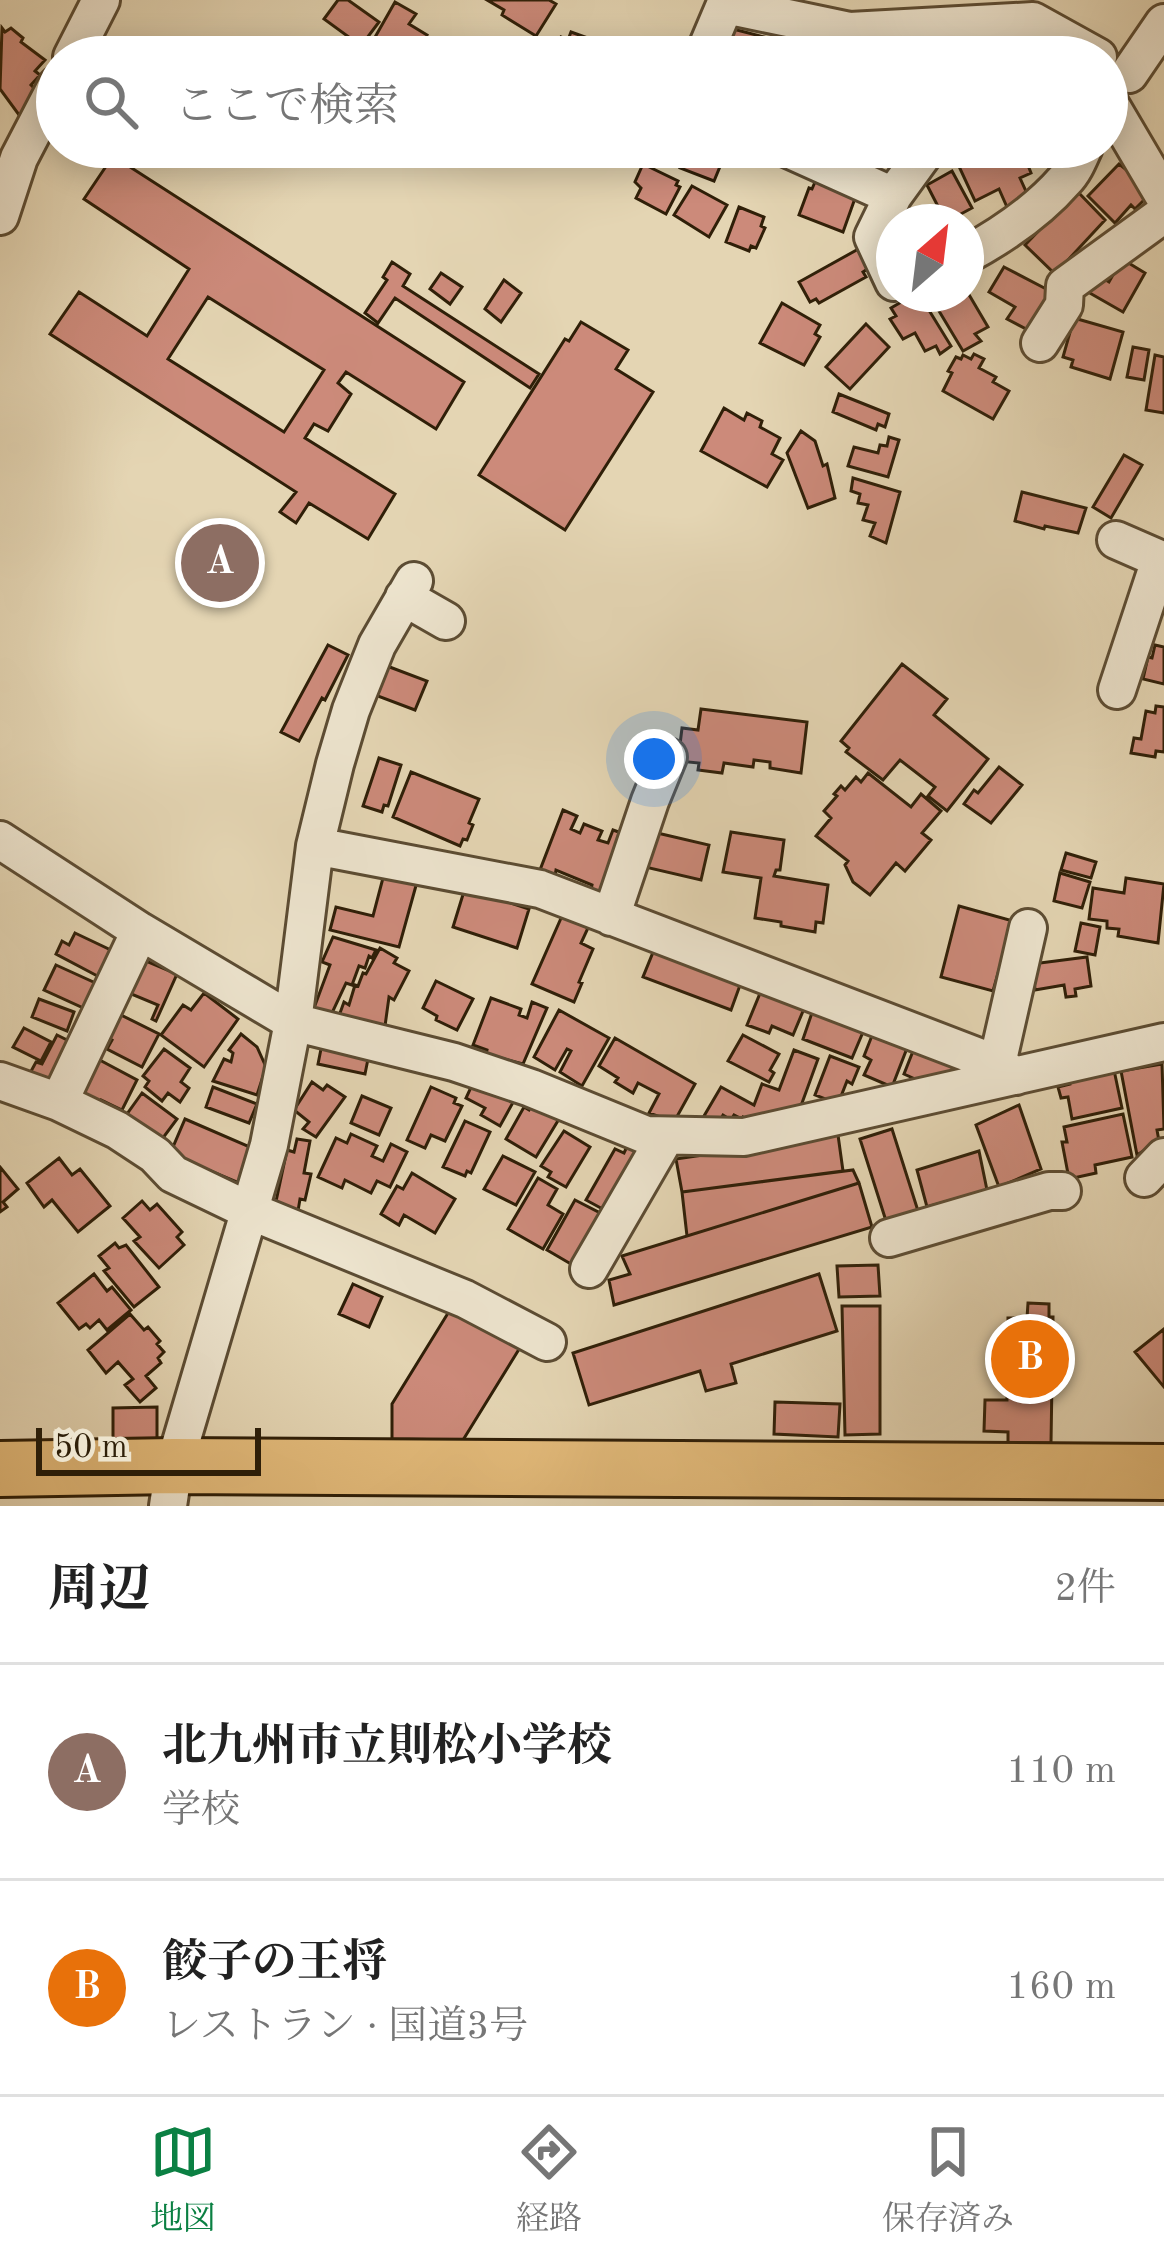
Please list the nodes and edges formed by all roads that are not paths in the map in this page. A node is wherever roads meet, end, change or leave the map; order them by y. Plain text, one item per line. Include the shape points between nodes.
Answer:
1 (101, 0) edge
2 (907, 0) edge
3 (795, 9) edge
4 (1164, 23) edge
5 (850, 31) junction
6 (83, 36) edge
7 (712, 36) edge
8 (1054, 36) edge
9 (1128, 60) edge
10 (36, 111) edge
11 (1128, 118) edge
12 (9, 144) edge
13 (830, 168) edge
14 (913, 168) edge
15 (1074, 168) edge
16 (892, 196) junction
17 (1164, 196) edge
18 (888, 204) edge
19 (1164, 214) edge
20 (0, 215) edge
21 (984, 245) edge
22 (1040, 343) dead end
23 (1116, 540) dead end
24 (1162, 560) edge
25 (446, 621) dead end
26 (1117, 690) dead end
27 (668, 757) dead end
28 (0, 840) edge
29 (315, 846) junction
30 (610, 917) junction
31 (1028, 928) dead end
32 (140, 931) junction
33 (293, 1022) junction
34 (1164, 1042) edge
35 (1006, 1070) junction
36 (0, 1081) edge
37 (59, 1102) junction
38 (667, 1136) junction
39 (1062, 1191) dead end
40 (250, 1211) junction
41 (889, 1238) dead end
42 (589, 1269) dead end
43 (547, 1342) dead end
44 (0, 1469) edge
45 (1164, 1472) edge
46 (171, 1486) edge
47 (1075, 1489) edge

1 - 6 street
2 - 5 street
3 - 5 street
3 - 7 street via 725,5
4 - 9 street
5 - 8 street via 1034,21
10 - 12 street
11 - 17 street
12 - 20 street
13 - 16 street
14 - 16 street
15 - 21 street
16 - 18 street
19 - 22 street via 1065,286 1064,305
23 - 24 street
24 - 26 street
25 - 29 street via 409,589 352,710
27 - 30 street
28 - 32 street
29 - 30 street via 540,889
29 - 33 street
30 - 35 street
31 - 35 street
32 - 33 street
32 - 37 street
33 - 38 street via 454,1062
33 - 40 street
34 - 35 street
35 - 38 street via 744,1137
36 - 37 street
37 - 40 street via 117,1130 173,1174
38 - 42 street
39 - 41 street
40 - 43 street via 465,1299
40 - 46 street
44 - 46 highway
45 - 47 highway
46 - 47 highway

